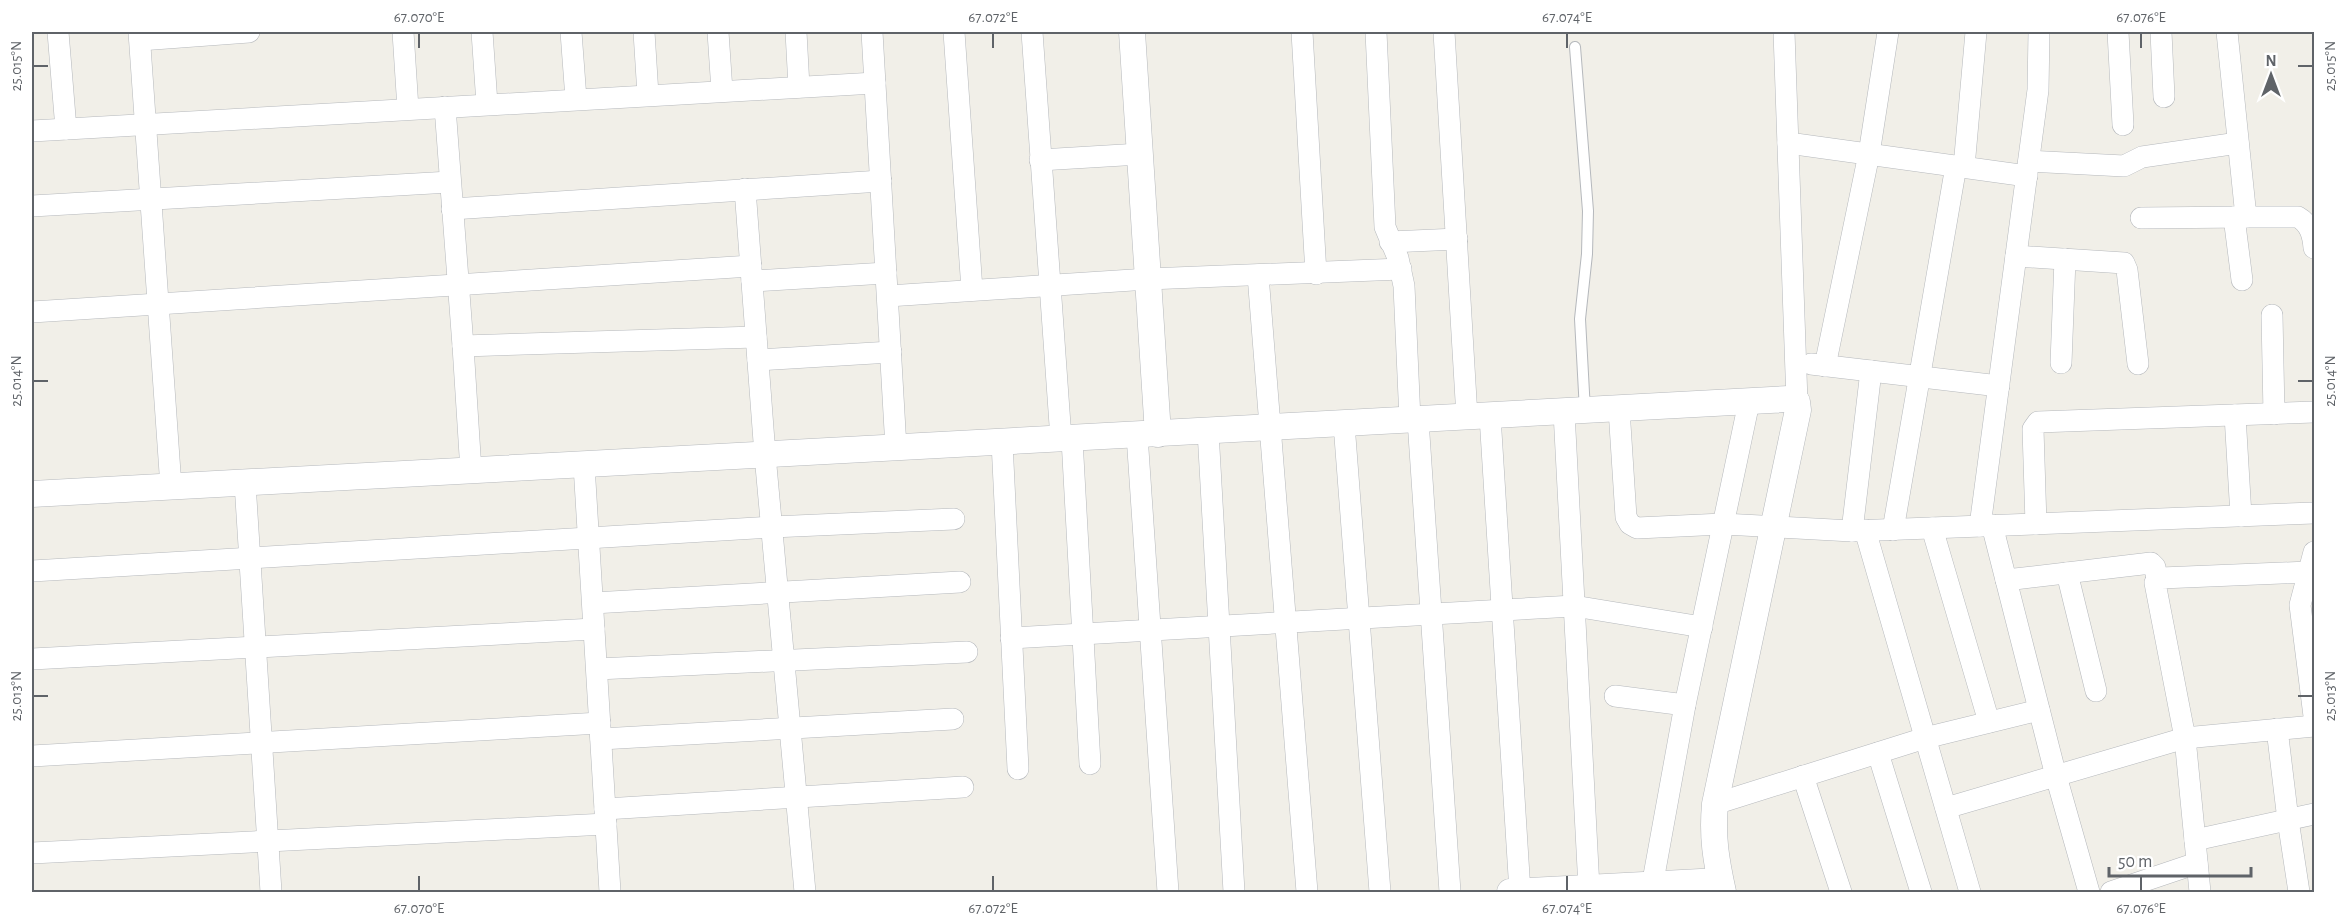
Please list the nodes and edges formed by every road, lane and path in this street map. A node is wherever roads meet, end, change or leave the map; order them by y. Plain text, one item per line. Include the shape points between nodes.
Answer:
1 (58, 32) edge
2 (249, 32) edge
3 (403, 32) edge
4 (482, 32) edge
5 (571, 32) edge
6 (644, 32) edge
7 (718, 32) edge
8 (795, 32) edge
9 (873, 32) edge
10 (954, 32) edge
11 (1032, 32) edge
12 (1132, 32) edge
13 (1302, 32) edge
14 (1376, 32) edge
15 (1444, 32) edge
16 (1784, 32) edge
17 (1888, 32) edge
18 (1976, 32) edge
19 (2039, 32) edge
20 (2118, 32) edge
21 (2161, 32) edge
22 (2227, 32) edge
23 (140, 36) edge
24 (1575, 47) dead end
25 (875, 83) junction
26 (799, 87) junction
27 (722, 91) junction
28 (648, 95) junction
29 (2164, 97) dead end
30 (576, 99) junction
31 (487, 104) junction
32 (445, 107) junction
33 (408, 109) junction
34 (146, 125) junction
35 (2123, 125) dead end
36 (66, 129) junction
37 (32, 131) edge
38 (1788, 142) junction
39 (2238, 143) junction
40 (1140, 154) junction
41 (1869, 154) junction
42 (1041, 160) junction
43 (1960, 167) junction
44 (2028, 169) junction
45 (881, 181) junction
46 (450, 182) junction
47 (745, 189) junction
48 (151, 199) junction
49 (32, 206) edge
50 (452, 209) junction
51 (2141, 218) dead end
52 (2240, 218) junction
53 (1456, 239) junction
54 (1390, 242) junction
55 (2314, 248) edge
56 (2016, 256) junction
57 (2064, 259) junction
58 (1401, 269) junction
59 (886, 273) junction
60 (1316, 273) junction
61 (751, 274) junction
62 (1258, 275) junction
63 (1148, 279) junction
64 (2242, 280) dead end
65 (457, 285) junction
66 (1049, 285) junction
67 (972, 290) junction
68 (888, 296) junction
69 (159, 304) junction
70 (32, 312) edge
71 (2272, 315) dead end
72 (756, 338) junction
73 (464, 346) junction
74 (891, 352) junction
75 (758, 360) junction
76 (1796, 362) junction
77 (2061, 363) dead end
78 (2138, 364) dead end
79 (1825, 366) junction
80 (1870, 371) junction
81 (1919, 377) junction
82 (1998, 386) junction
83 (1749, 402) junction
84 (1797, 402) junction
85 (1619, 409) junction
86 (1574, 412) junction
87 (2314, 412) edge
88 (2274, 414) junction
89 (2235, 415) junction
90 (1478, 417) junction
91 (1414, 420) junction
92 (1344, 424) junction
93 (1270, 428) junction
94 (1208, 431) junction
95 (1148, 434) junction
96 (1066, 439) junction
97 (1002, 442) junction
98 (896, 448) junction
99 (765, 455) junction
100 (584, 465) junction
101 (471, 471) junction
102 (245, 483) junction
103 (171, 487) junction
104 (32, 494) edge
105 (2314, 513) edge
106 (2241, 516) junction
107 (954, 519) dead end
108 (1723, 524) junction
109 (2036, 524) junction
110 (1774, 525) junction
111 (1986, 525) junction
112 (772, 527) junction
113 (1932, 528) junction
114 (1893, 530) junction
115 (1858, 531) junction
116 (589, 538) junction
117 (2314, 552) edge
118 (250, 558) junction
119 (32, 571) edge
120 (2308, 572) junction
121 (2067, 573) junction
122 (2006, 580) junction
123 (2157, 580) junction
124 (960, 582) dead end
125 (778, 592) junction
126 (593, 603) junction
127 (1574, 606) junction
128 (1502, 610) junction
129 (1431, 615) junction
130 (1359, 619) junction
131 (1286, 623) junction
132 (1219, 627) junction
133 (1702, 627) junction
134 (594, 629) junction
135 (1151, 632) junction
136 (1083, 636) junction
137 (1011, 638) junction
138 (256, 647) junction
139 (967, 652) dead end
140 (32, 659) edge
141 (784, 660) junction
142 (597, 669) junction
143 (2096, 691) dead end
144 (1616, 696) dead end
145 (1686, 705) junction
146 (2039, 710) junction
147 (2314, 716) edge
148 (953, 719) dead end
149 (1989, 722) junction
150 (2314, 726) edge
151 (790, 728) junction
152 (2277, 729) junction
153 (600, 731) junction
154 (1925, 738) junction
155 (2185, 738) junction
156 (262, 743) junction
157 (1878, 753) junction
158 (32, 756) edge
159 (1090, 764) dead end
160 (1017, 769) dead end
161 (1803, 776) junction
162 (2056, 776) junction
163 (963, 787) dead end
164 (797, 798) junction
165 (1715, 804) junction
166 (1946, 808) junction
167 (2314, 814) edge
168 (606, 817) junction
169 (2288, 819) junction
170 (2195, 840) junction
171 (268, 841) junction
172 (32, 853) edge
173 (2197, 863) junction
174 (1722, 887) edge
175 (1589, 888) junction
176 (1652, 888) edge
177 (271, 892) edge
178 (610, 892) edge
179 (806, 892) edge
180 (1168, 892) edge
181 (1234, 892) edge
182 (1307, 892) edge
183 (1380, 892) edge
184 (1450, 892) edge
185 (1510, 892) edge
186 (1520, 892) edge
187 (1841, 892) edge
188 (1921, 892) edge
189 (1970, 892) edge
190 (2089, 892) edge
191 (2111, 892) edge
192 (2200, 892) edge
193 (2300, 892) edge

1 - 36 street
2 - 23 street
3 - 33 street
4 - 31 street
5 - 30 street
6 - 28 street
7 - 27 street
8 - 26 street
9 - 25 street
10 - 67 street
11 - 42 street
12 - 40 street
13 - 60 street
14 - 54 street via 1385,227
15 - 53 street
16 - 38 street
17 - 41 street
18 - 43 street
19 - 44 street via 2038,90
20 - 35 street
21 - 29 street
22 - 39 street
23 - 34 street
24 - 86 lane via 1588,212
25 - 26 street
25 - 45 street
26 - 27 street
27 - 28 street
28 - 30 street
30 - 31 street
31 - 32 street
32 - 33 street
32 - 46 street
33 - 34 street
34 - 36 street
34 - 48 street
36 - 37 street
38 - 41 street
38 - 76 street
39 - 44 street via 2142,157 2124,165
39 - 52 street
40 - 42 street
40 - 63 street
41 - 43 street
41 - 79 street
42 - 66 street
43 - 44 street
43 - 81 street
44 - 56 street
45 - 47 street
45 - 59 street
46 - 48 street
46 - 50 street
47 - 50 street
47 - 61 street
48 - 49 street
48 - 69 street
50 - 65 street
51 - 52 street
52 - 55 street via 2298,218 2310,228
52 - 64 street
53 - 54 street
53 - 90 street
54 - 58 street
56 - 57 street
56 - 82 street
57 - 77 street
57 - 78 street via 2120,262 2126,266
58 - 60 street
58 - 91 street
59 - 61 street
59 - 68 street
60 - 62 street
61 - 65 street
61 - 72 street
62 - 63 street
62 - 93 street
63 - 66 street
63 - 95 street
65 - 69 street
65 - 73 street
66 - 67 street
66 - 96 street
67 - 68 street
68 - 74 street
69 - 70 street
69 - 103 street
71 - 88 street
72 - 73 street
72 - 75 street
73 - 101 street
74 - 75 street
74 - 98 street
75 - 99 street
76 - 79 street
76 - 84 street
79 - 80 street
80 - 81 street
80 - 115 street
81 - 82 street
81 - 114 street
82 - 111 street
83 - 84 street
83 - 85 street
83 - 108 street
84 - 110 street
85 - 86 street
85 - 108 street via 1626,517 1630,524 1637,528
86 - 90 street
86 - 127 street
87 - 88 street
88 - 89 street
89 - 106 street
89 - 109 street via 2038,422 2033,429
90 - 91 street
90 - 128 street
91 - 92 street
91 - 129 street
92 - 93 street
92 - 130 street
93 - 94 street
93 - 131 street
94 - 95 street
94 - 132 street
95 - 96 street
95 - 135 street
96 - 97 street
96 - 136 street
97 - 98 street
97 - 137 street
98 - 99 street
99 - 100 street
99 - 112 street
100 - 101 street
100 - 116 street
101 - 102 street
102 - 103 street
102 - 118 street
103 - 104 street
105 - 106 street
106 - 109 street
107 - 112 street
108 - 110 street
108 - 133 street
109 - 111 street
110 - 115 street
110 - 165 street
111 - 113 street
111 - 122 street
112 - 116 street
112 - 125 street
113 - 114 street
113 - 149 street
114 - 115 street
115 - 154 street
116 - 118 street
116 - 126 street
117 - 120 street
118 - 119 street
118 - 138 street
120 - 123 street
120 - 147 street via 2300,618
121 - 122 street
121 - 123 street via 2151,563
121 - 143 street
122 - 146 street
123 - 155 street
124 - 125 street
125 - 126 street
125 - 141 street
126 - 134 street
127 - 128 street
127 - 133 street
127 - 175 street
128 - 129 street
128 - 186 street
129 - 130 street
129 - 184 street
130 - 131 street
130 - 183 street
131 - 132 street
131 - 182 street
132 - 135 street
132 - 181 street
133 - 145 street
134 - 138 street
134 - 142 street
135 - 136 street
135 - 180 street
136 - 137 street
136 - 159 street
137 - 160 street
138 - 140 street
138 - 156 street
139 - 141 street
141 - 142 street
141 - 151 street
142 - 153 street
144 - 145 street
145 - 176 street
146 - 149 street
146 - 162 street
148 - 151 street
149 - 154 street
150 - 152 street
151 - 153 street
151 - 164 street
152 - 155 street
152 - 169 street
153 - 156 street
153 - 168 street
154 - 157 street
154 - 166 street
155 - 162 street
155 - 170 street
156 - 158 street
156 - 171 street
157 - 161 street
157 - 188 street
161 - 165 street
161 - 187 street
162 - 166 street
162 - 190 street
163 - 164 street
164 - 168 street
164 - 179 street
165 - 174 street via 1714,855
166 - 189 street
167 - 169 street
168 - 171 street
168 - 178 street
169 - 170 street
169 - 193 street
170 - 173 street
171 - 172 street
171 - 177 street
173 - 191 street
173 - 192 street
174 - 176 street
175 - 176 street
175 - 186 street
185 - 186 street

